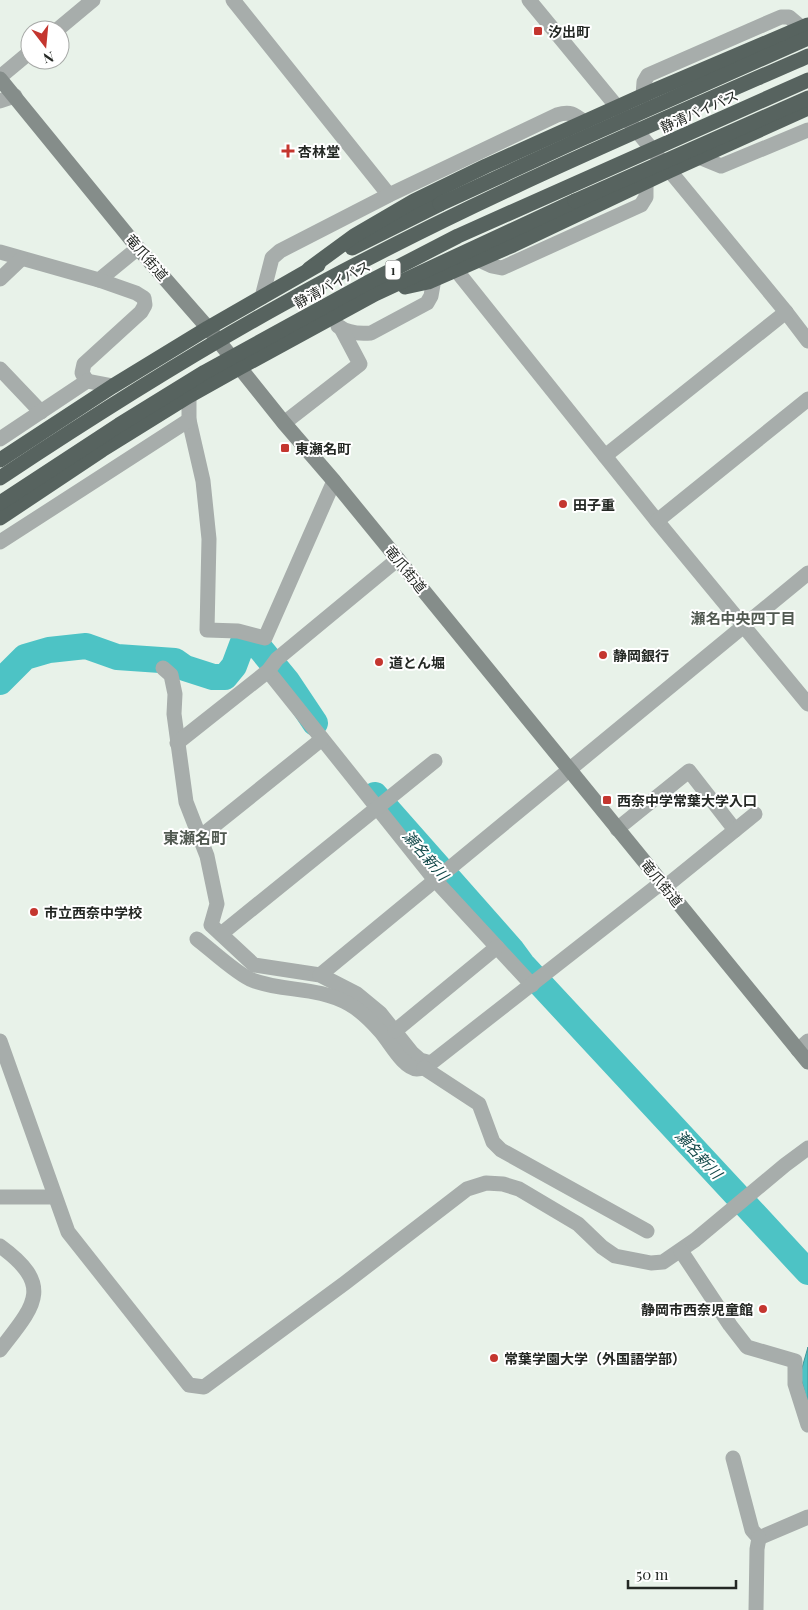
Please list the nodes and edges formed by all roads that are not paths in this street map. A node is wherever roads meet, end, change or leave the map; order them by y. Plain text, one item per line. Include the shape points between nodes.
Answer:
1 (233, 0) edge
2 (529, 0) edge
3 (89, 1) edge
4 (68, 20) edge
5 (806, 30) edge
6 (808, 56) edge
7 (20, 61) edge
8 (0, 78) edge
9 (808, 80) edge
10 (15, 96) junction
11 (808, 98) edge
12 (0, 101) edge
13 (617, 107) junction
14 (808, 108) edge
15 (584, 122) junction
16 (808, 130) edge
17 (699, 158) junction
18 (670, 171) junction
19 (389, 195) junction
20 (138, 248) junction
21 (0, 252) edge
22 (21, 259) junction
23 (309, 269) junction
24 (456, 270) junction
25 (0, 279) edge
26 (434, 279) junction
27 (99, 280) junction
28 (375, 294) junction
29 (262, 297) junction
30 (786, 312) junction
31 (335, 324) junction
32 (208, 328) junction
33 (808, 341) edge
34 (239, 368) junction
35 (0, 369) edge
36 (87, 381) junction
37 (113, 386) junction
38 (189, 396) junction
39 (808, 399) edge
40 (41, 412) junction
41 (189, 420) junction
42 (284, 423) junction
43 (0, 439) edge
44 (605, 456) junction
45 (0, 460) edge
46 (0, 478) edge
47 (334, 481) junction
48 (0, 503) edge
49 (0, 518) edge
50 (657, 521) junction
51 (0, 542) edge
52 (398, 559) junction
53 (808, 573) edge
54 (743, 626) junction
55 (162, 668) dead end
56 (268, 671) junction
57 (808, 704) edge
58 (322, 739) junction
59 (178, 744) junction
60 (434, 761) dead end
61 (570, 770) junction
62 (377, 807) junction
63 (755, 814) dead end
64 (617, 828) junction
65 (735, 830) junction
66 (200, 838) junction
67 (435, 880) junction
68 (663, 885) junction
69 (221, 934) junction
70 (197, 939) dead end
71 (497, 947) junction
72 (320, 975) junction
73 (532, 985) junction
74 (396, 1031) junction
75 (0, 1041) edge
76 (803, 1045) edge
77 (808, 1062) edge
78 (428, 1066) junction
79 (808, 1148) edge
80 (0, 1197) edge
81 (55, 1197) junction
82 (647, 1231) dead end
83 (0, 1246) edge
84 (681, 1251) junction
85 (0, 1350) edge
86 (808, 1425) edge
87 (733, 1458) dead end
88 (808, 1517) edge
89 (759, 1538) junction
90 (756, 1610) edge

1 - 19 street
2 - 13 street
3 - 4 street
5 - 13 highway
5 - 23 highway, bridge
6 - 46 highway, 静清バイパス / 1, bridge via 456,215 282,304 100,412
7 - 8 street
8 - 10 main road, 竜爪街道
9 - 48 highway, 静清バイパス / 1, bridge via 458,236 367,283 205,372
10 - 12 street
10 - 20 main road, 竜爪街道
11 - 28 highway, 1, bridge
13 - 15 highway
13 - 18 street
14 - 17 highway, 1
15 - 19 street via 567,112 557,115
15 - 23 highway via 408,205 354,236
16 - 17 street via 721,166
17 - 18 highway, 1
18 - 24 highway, 1
18 - 30 street
19 - 29 street via 280,251 272,258
20 - 27 street
20 - 32 main road, 竜爪街道
21 - 22 street
22 - 25 street
22 - 27 street
23 - 29 highway
24 - 26 highway, 1
24 - 44 street
26 - 28 highway, 1
26 - 31 street via 432,296 427,303 371,332 361,334
27 - 36 street via 136,292 144,298 145,305 84,364 82,373
28 - 31 highway, 1
29 - 32 highway
30 - 33 street
30 - 44 street
31 - 34 highway, 1
31 - 42 street via 360,364
32 - 34 main road, 竜爪街道
32 - 37 highway
34 - 38 highway, 1
34 - 42 main road, 竜爪街道
35 - 40 street
36 - 37 street
36 - 40 street
37 - 45 highway
38 - 41 street
38 - 49 highway, 1
39 - 50 street
40 - 43 street
41 - 47 street via 203,481 209,540 207,630 238,631 265,638
41 - 51 street
42 - 47 main road, 竜爪街道
44 - 50 street
47 - 52 main road, 竜爪街道
50 - 54 street
52 - 56 street via 277,659
52 - 61 main road, 竜爪街道
53 - 54 street
54 - 57 street
54 - 61 street
55 - 59 street via 171,675
56 - 58 street
56 - 59 street
58 - 62 street
58 - 66 street
59 - 66 street via 186,802
60 - 62 street
61 - 64 main road, 竜爪街道
61 - 67 street
62 - 67 street
62 - 69 street
63 - 65 street
64 - 65 street via 689,771
64 - 68 main road, 竜爪街道
65 - 68 street
66 - 69 street via 217,904 211,925
67 - 71 street
67 - 72 street
68 - 73 street
68 - 76 main road, 竜爪街道
69 - 72 street via 254,965
70 - 78 street via 250,980 318,992 349,1004 378,1029 409,1066 417,1069
71 - 73 street
71 - 74 street
72 - 74 street via 357,994
73 - 78 street
74 - 78 street via 412,1053
75 - 81 street
76 - 77 main road, 竜爪街道
78 - 82 street via 479,1104 494,1142 501,1150
79 - 84 street
80 - 81 street
81 - 84 street via 68,1232 104,1278 189,1385 204,1387 467,1189 486,1183 519,1189 542,1202 578,1224 615,1256 651,1263 663,1262
83 - 85 street via 30,1274 34,1298 29,1312
84 - 86 street via 747,1347 795,1360 795,1384
87 - 89 street via 752,1530
88 - 89 street
89 - 90 street

